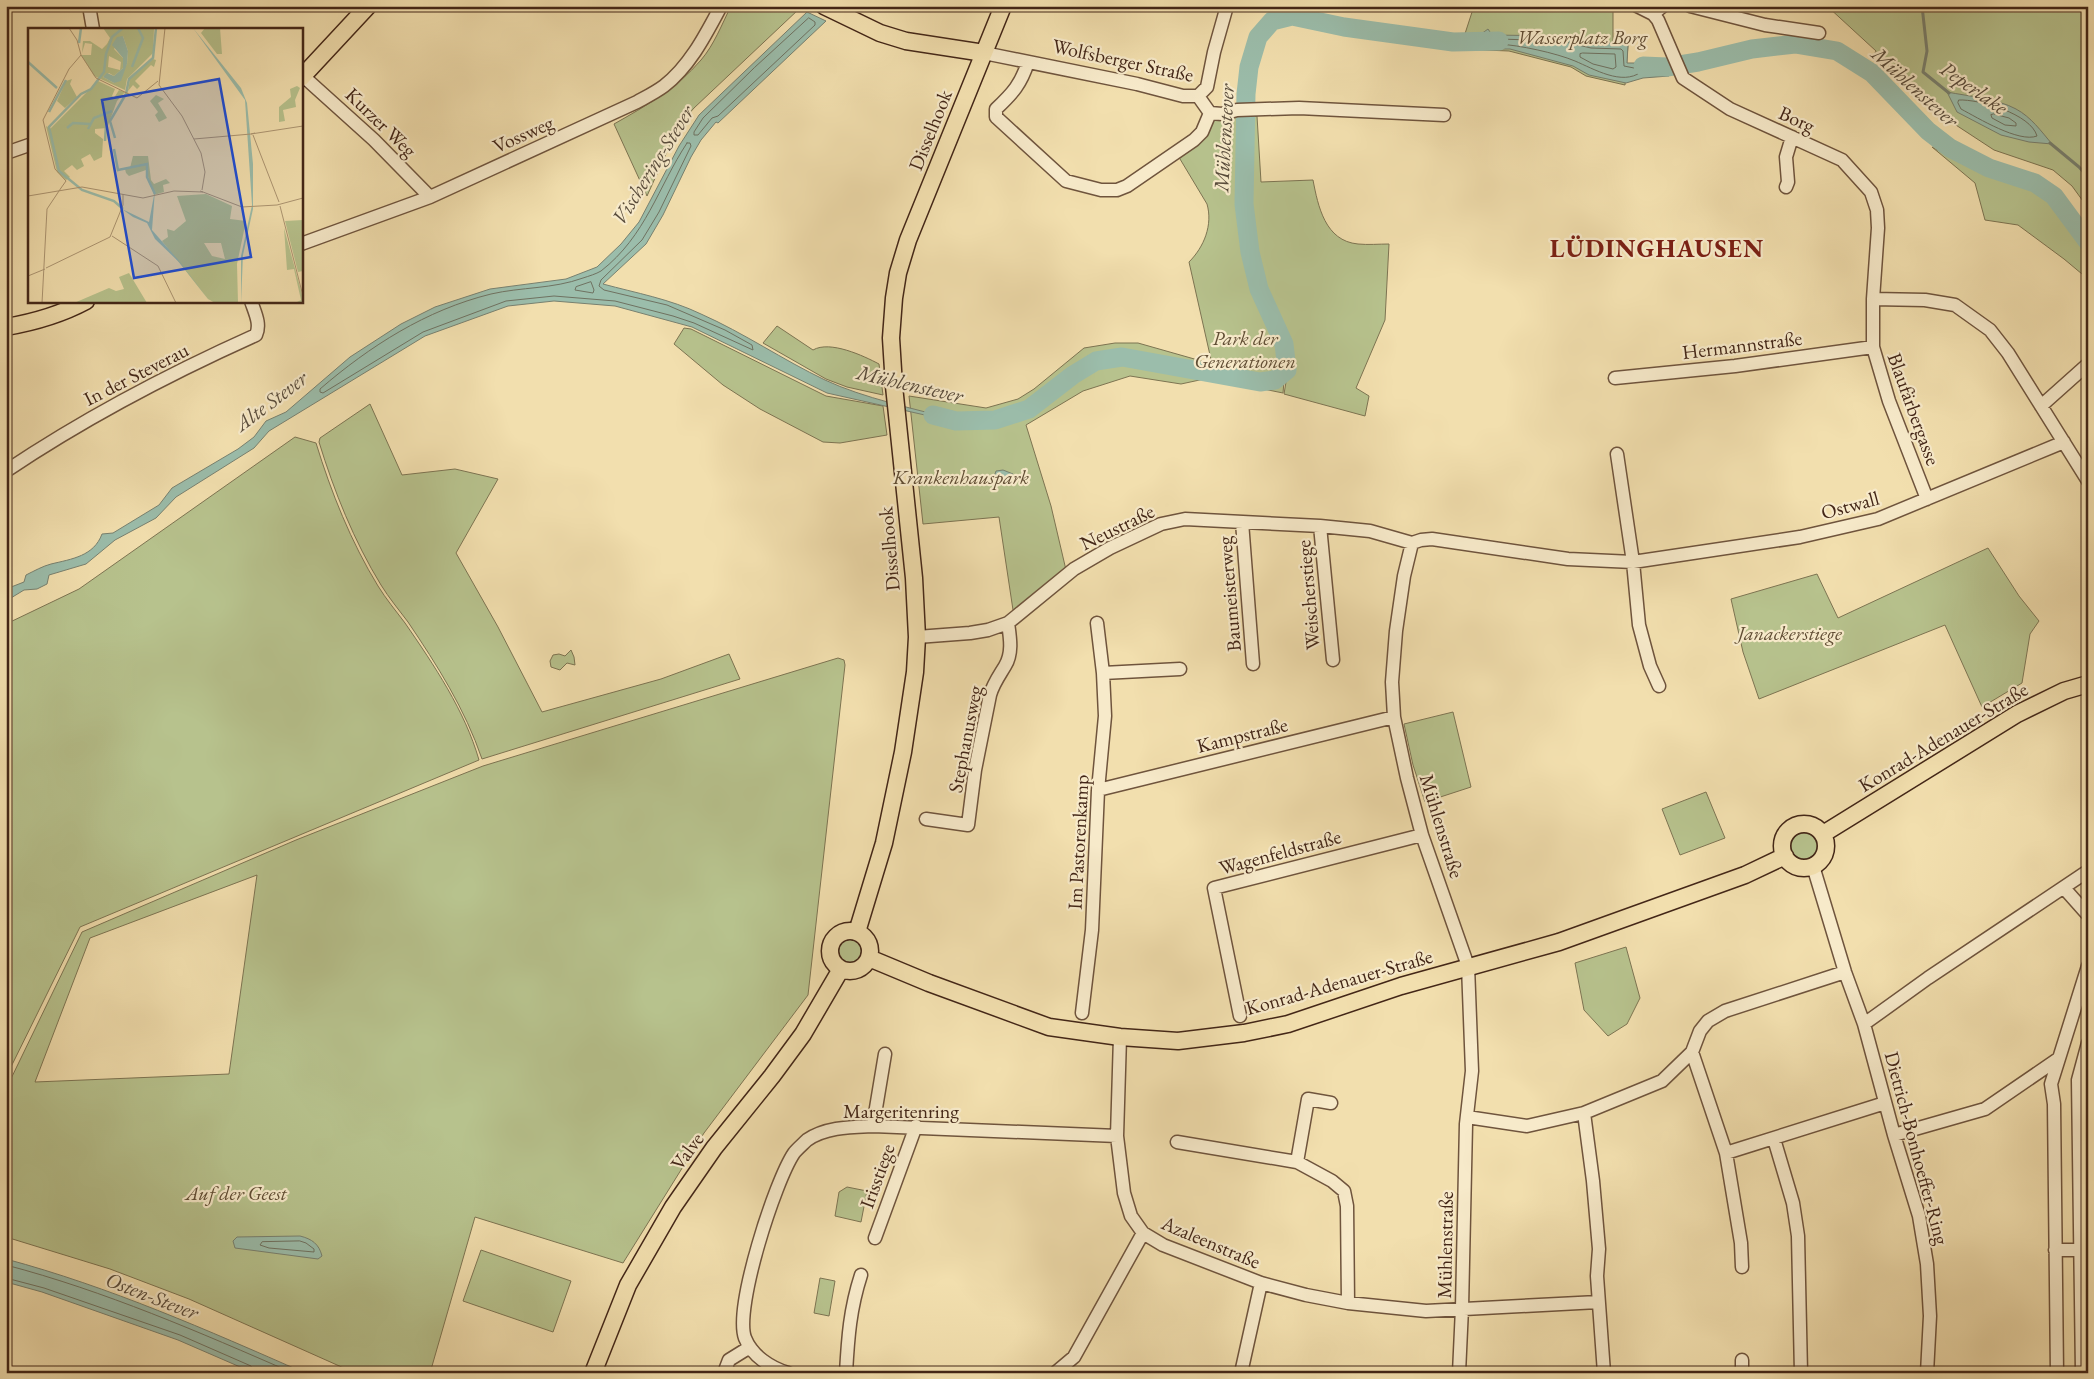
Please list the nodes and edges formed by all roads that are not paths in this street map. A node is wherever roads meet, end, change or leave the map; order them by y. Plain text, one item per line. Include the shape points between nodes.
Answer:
1 (89, 6) edge
2 (368, 6) edge
3 (722, 6) edge
4 (824, 6) edge
5 (1003, 6) edge
6 (1227, 6) edge
7 (1637, 6) edge
8 (1690, 6) edge
9 (1658, 10) edge
10 (93, 28) edge
11 (1818, 33) dead end
12 (984, 53) junction
13 (1028, 62) junction
14 (302, 77) edge
15 (1198, 96) junction
16 (1210, 113) junction
17 (1444, 115) dead end
18 (1792, 137) junction
19 (28, 145) edge
20 (6, 153) edge
21 (1786, 187) dead end
22 (430, 197) junction
23 (302, 244) edge
24 (1873, 299) junction
25 (84, 302) edge
26 (251, 302) edge
27 (6, 327) edge
28 (1873, 347) junction
29 (2088, 364) edge
30 (1615, 378) dead end
31 (2041, 406) junction
32 (2064, 442) junction
33 (1617, 454) dead end
34 (6, 471) edge
35 (2088, 481) edge
36 (1927, 499) junction
37 (1242, 522) junction
38 (1320, 526) junction
39 (1412, 544) junction
40 (1633, 562) junction
41 (1008, 623) junction
42 (1097, 623) dead end
43 (917, 637) junction
44 (1333, 660) dead end
45 (1253, 664) dead end
46 (1180, 669) dead end
47 (1103, 673) junction
48 (2088, 684) edge
49 (1659, 686) dead end
50 (1394, 717) junction
51 (1098, 790) junction
52 (926, 819) dead end
53 (1823, 834) junction
54 (1422, 835) junction
55 (1785, 856) junction
56 (1814, 866) junction
57 (2088, 871) edge
58 (2064, 888) junction
59 (2088, 915) edge
60 (858, 932) junction
61 (869, 958) junction
62 (1468, 966) junction
63 (2088, 966) edge
64 (841, 969) junction
65 (1845, 972) junction
66 (1082, 1013) dead end
67 (1240, 1016) dead end
68 (1864, 1024) junction
69 (1120, 1037) junction
70 (2088, 1042) edge
71 (1692, 1052) junction
72 (885, 1054) dead end
73 (2058, 1059) junction
74 (1331, 1103) dead end
75 (1885, 1103) junction
76 (1584, 1113) junction
77 (1466, 1118) junction
78 (873, 1126) junction
79 (916, 1126) junction
80 (1894, 1135) junction
81 (1117, 1136) junction
82 (1774, 1139) junction
83 (1177, 1142) dead end
84 (1726, 1153) junction
85 (1297, 1162) junction
86 (1143, 1233) junction
87 (875, 1238) dead end
88 (2055, 1250) junction
89 (2079, 1250) junction
90 (1742, 1266) dead end
91 (861, 1275) dead end
92 (1261, 1283) junction
93 (1598, 1302) junction
94 (1348, 1303) junction
95 (1462, 1308) junction
96 (750, 1347) junction
97 (593, 1373) edge
98 (724, 1373) edge
99 (788, 1373) edge
100 (846, 1373) edge
101 (1055, 1373) edge
102 (1241, 1373) edge
103 (1459, 1373) edge
104 (1604, 1373) edge
105 (1801, 1373) edge
106 (1927, 1373) edge
107 (2057, 1373) edge
108 (2082, 1373) edge

1 - 10 street
2 - 14 main road
3 - 22 street, Vossweg via 700,45 664,86 613,114
4 - 12 main road, Wolfsberger Straße via 880,34 906,42
5 - 12 main road, Disselhook
6 - 15 street via 1207,87
7 - 9 street, Borg
8 - 11 street via 1765,25
9 - 18 street, Borg via 1658,20 1683,78 1730,109
12 - 13 street, Wolfsberger Straße
12 - 43 main road, Disselhook via 908,240 894,298 891,338 895,398
13 - 15 street, Wolfsberger Straße via 1183,96
13 - 16 street via 1023,79 996,109 996,117 1060,176 1075,184 1101,190 1128,186 1194,140 1202,132
14 - 22 street, Kurzer Weg via 374,140
15 - 16 street, Wolfsberger Straße
16 - 17 street via 1299,108
18 - 21 street via 1786,157
18 - 24 street, Borg via 1842,160 1871,192 1878,228
19 - 20 street
22 - 23 street, Vossweg
24 - 28 street, Blaufärbergasse
24 - 31 street via 1925,300 1955,305 1999,340
25 - 27 main road via 38,321
26 - 34 street, In der Steverau via 259,329 256,336 119,402 65,432
28 - 30 street, Hermannstraße
28 - 36 street, Blaufärbergasse via 1889,401
29 - 31 street
31 - 32 street
32 - 35 street
32 - 36 street, Ostwall
33 - 40 street
36 - 40 street, Ostwall via 1878,519 1800,537
37 - 38 street, Neustraße
37 - 41 street, Neustraße via 1185,520 1161,524 1074,569
37 - 45 street, Baumeisterweg
38 - 39 street, Neustraße via 1370,530
38 - 44 street, Weischerstiege
39 - 40 street, Ostwall via 1432,539 1568,559
39 - 50 street, Mühlenstraße via 1396,632 1392,682
40 - 49 street via 1639,625
41 - 43 street, Neustraße via 970,633
41 - 52 street, Stephanusweg via 1009,656 990,695 968,825
42 - 47 street, Im Pastorenkamp
43 - 60 main road, Disselhook via 903,752 884,843
46 - 47 street
47 - 51 street, Im Pastorenkamp via 1105,716
48 - 53 main road, Konrad-Adenauer-Straße via 2064,691 2017,714
50 - 51 street, Kampstraße
50 - 54 street, Mühlenstraße
51 - 66 street, Im Pastorenkamp via 1092,930
53 - 55 main road via 1811,824 1793,826 1783,839
53 - 56 main road via 1826,849
54 - 62 street, Mühlenstraße
54 - 67 street, Wagenfeldstraße via 1214,888
55 - 56 main road via 1797,867
55 - 62 main road, Konrad-Adenauer-Straße via 1745,875 1600,928
56 - 65 street, Dietrich-Bonhoeffer-Ring
57 - 58 street
58 - 59 street
58 - 68 street
60 - 61 main road via 867,940
60 - 64 main road via 842,932 831,942 832,960
61 - 64 main road via 860,968
61 - 69 main road, Konrad-Adenauer-Straße via 1049,1027
62 - 69 main road, Konrad-Adenauer-Straße via 1296,1021 1244,1033 1178,1041
62 - 77 street, Mühlenstraße via 1472,1071
63 - 73 street
64 - 97 main road, Valve via 803,1034 714,1148 673,1208 628,1285
65 - 68 street, Dietrich-Bonhoeffer-Ring
65 - 71 street via 1725,1011 1708,1021
68 - 75 street, Dietrich-Bonhoeffer-Ring
69 - 81 street, Azaleenstraße
70 - 89 street via 2078,1080
71 - 76 street via 1662,1082
71 - 84 street
72 - 78 street
73 - 80 street via 1985,1109
73 - 88 street via 2051,1084 2054,1104
74 - 85 street via 1308,1099
75 - 80 street, Dietrich-Bonhoeffer-Ring
75 - 82 street
76 - 77 street via 1527,1126
76 - 93 street via 1599,1249
77 - 95 street, Mühlenstraße
78 - 79 street, Margeritenring
78 - 96 street, Margeritenring via 826,1131 794,1152 768,1216 746,1294 743,1325
79 - 81 street, Margeritenring
79 - 87 street, Irisstiege
80 - 106 street, Dietrich-Bonhoeffer-Ring via 1919,1216 1927,1264 1930,1316
81 - 86 street, Azaleenstraße via 1127,1204
82 - 84 street
82 - 105 street via 1794,1203 1798,1236
83 - 85 street
84 - 90 street
85 - 94 street via 1344,1191 1348,1206
86 - 92 street, Azaleenstraße via 1163,1245
86 - 101 street via 1074,1357
88 - 89 street
88 - 107 street
89 - 108 street
91 - 100 street via 848,1325
92 - 94 street, Azaleenstraße
92 - 102 street
93 - 95 street, Azaleenstraße
93 - 104 street
94 - 95 street, Azaleenstraße via 1426,1311
95 - 103 street, Mühlenstraße
96 - 98 street via 729,1360
96 - 99 street, Margeritenring via 769,1365

